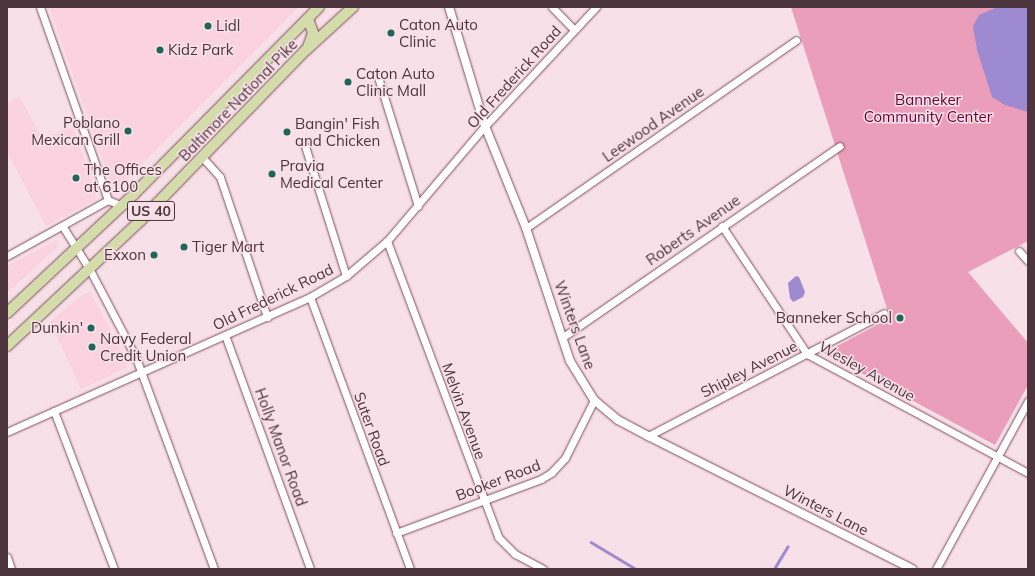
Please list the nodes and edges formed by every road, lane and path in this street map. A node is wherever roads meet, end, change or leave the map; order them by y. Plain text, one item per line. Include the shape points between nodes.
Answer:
1 (40, 7) edge
2 (319, 7) edge
3 (353, 7) edge
4 (449, 7) edge
5 (552, 7) edge
6 (596, 7) edge
7 (308, 19) junction
8 (574, 30) junction
9 (796, 40) dead end
10 (306, 50) junction
11 (378, 77) dead end
12 (485, 126) junction
13 (306, 146) dead end
14 (840, 146) dead end
15 (203, 158) junction
16 (108, 200) junction
17 (122, 206) junction
18 (418, 206) junction
19 (722, 226) junction
20 (63, 227) junction
21 (526, 228) junction
22 (387, 241) junction
23 (77, 249) junction
24 (1019, 251) dead end
25 (7, 256) edge
26 (1028, 262) edge
27 (90, 270) junction
28 (346, 276) junction
29 (310, 297) junction
30 (7, 313) edge
31 (884, 313) dead end
32 (267, 317) junction
33 (225, 335) junction
34 (562, 337) junction
35 (7, 346) edge
36 (807, 354) junction
37 (141, 372) junction
38 (594, 400) junction
39 (1028, 401) edge
40 (54, 411) junction
41 (7, 432) edge
42 (648, 436) junction
43 (997, 456) junction
44 (1028, 473) edge
45 (483, 500) junction
46 (396, 533) junction
47 (7, 557) edge
48 (11, 569) edge
49 (114, 569) edge
50 (214, 569) edge
51 (310, 569) edge
52 (410, 569) edge
53 (543, 569) edge
54 (912, 569) edge
55 (936, 569) edge

1 - 16 street
2 - 7 main road, Baltimore National Pike / US 40
3 - 10 main road, Baltimore National Pike / US 40
4 - 12 street, Winters Lane
5 - 8 street
6 - 8 street, Old Frederick Road
7 - 10 main road via 313,33
7 - 17 main road, Baltimore National Pike / US 40
8 - 12 street, Old Frederick Road
9 - 21 street, Leewood Avenue
10 - 15 main road, Baltimore National Pike / US 40
11 - 18 street
12 - 18 street, Old Frederick Road
12 - 21 street, Winters Lane
13 - 28 street
14 - 19 street, Roberts Avenue
15 - 27 main road, Baltimore National Pike / US 40
15 - 32 street via 220,178
16 - 17 street
16 - 20 street
17 - 23 main road, Baltimore National Pike / US 40
18 - 22 street, Old Frederick Road
19 - 34 street, Roberts Avenue
19 - 36 street, Wesley Avenue
20 - 23 street
20 - 25 street
21 - 34 street, Winters Lane
22 - 28 street, Old Frederick Road
22 - 45 street, Melvin Avenue
23 - 27 street
23 - 30 main road, Baltimore National Pike / US 40
24 - 26 street
27 - 35 main road, Baltimore National Pike / US 40
27 - 37 street
28 - 29 street, Old Frederick Road
29 - 32 street, Old Frederick Road
29 - 46 street, Suter Road
31 - 36 street, Shipley Avenue
32 - 33 street, Old Frederick Road
33 - 37 street, Old Frederick Road
33 - 51 street, Holly Manor Road
34 - 38 street, Winters Lane via 576,374
36 - 42 street, Shipley Avenue
36 - 43 street, Wesley Avenue
37 - 40 street, Old Frederick Road
37 - 50 street
38 - 42 street, Winters Lane via 618,420
38 - 45 street, Booker Road via 559,466 541,479
39 - 43 street
40 - 41 street, Old Frederick Road
40 - 49 street
42 - 54 street, Winters Lane
43 - 44 street, Wesley Avenue
43 - 55 street
45 - 46 street, Booker Road
45 - 53 street, Melvin Avenue via 498,537 506,546
46 - 52 street, Suter Road
47 - 48 street

